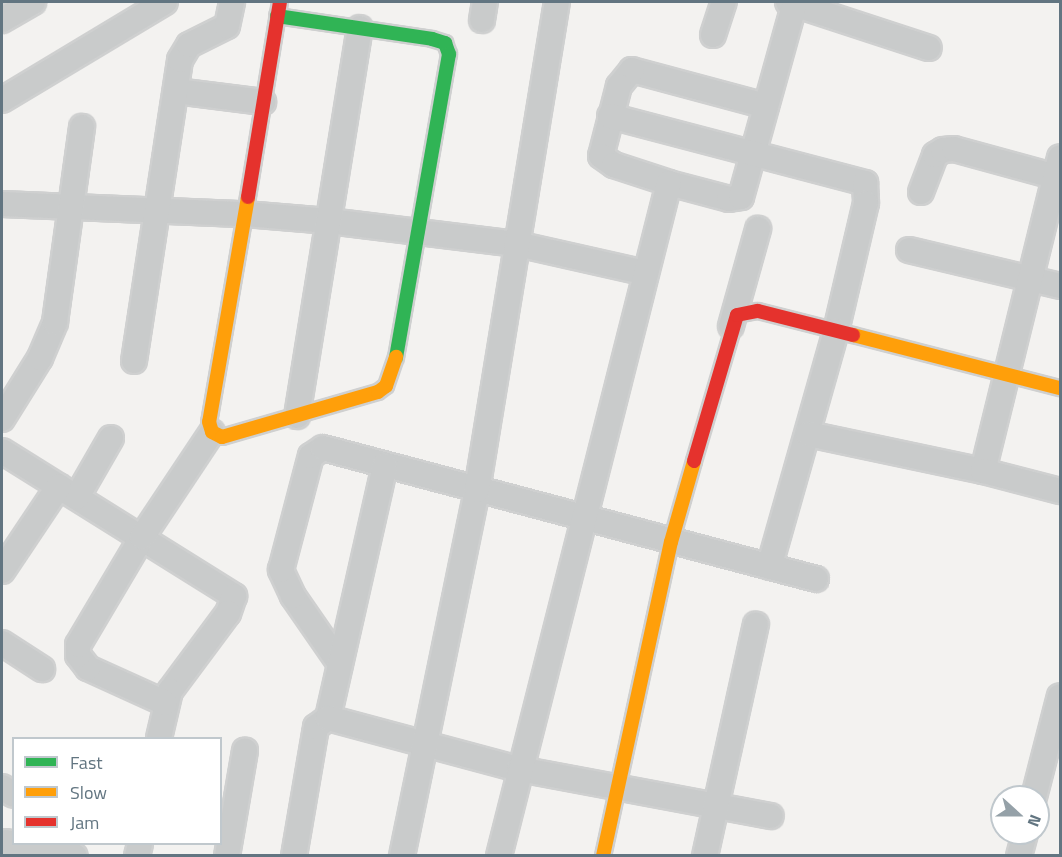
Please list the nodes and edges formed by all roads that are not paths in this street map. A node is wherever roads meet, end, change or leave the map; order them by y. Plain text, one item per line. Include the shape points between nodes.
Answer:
1 (33, 2) edge
2 (165, 2) edge
3 (232, 2) edge
4 (279, 2) edge
5 (557, 2) edge
6 (724, 2) edge
7 (793, 2) edge
8 (277, 16) junction
9 (2, 20) edge
10 (360, 28) junction
11 (713, 35) dead end
12 (929, 48) dead end
13 (176, 91) junction
14 (2, 100) edge
15 (263, 102) junction
16 (766, 106) junction
17 (610, 116) junction
18 (82, 127) dead end
19 (754, 154) junction
20 (1059, 171) edge
21 (669, 183) junction
22 (921, 192) dead end
23 (2, 204) edge
24 (70, 207) junction
25 (158, 210) junction
26 (245, 214) junction
27 (329, 221) junction
28 (758, 229) dead end
29 (416, 231) junction
30 (517, 244) junction
31 (909, 250) dead end
32 (646, 273) junction
33 (1030, 279) junction
34 (1060, 286) edge
35 (730, 326) junction
36 (836, 330) junction
37 (134, 361) dead end
38 (1008, 374) junction
39 (1060, 388) edge
40 (297, 416) junction
41 (2, 419) edge
42 (212, 432) junction
43 (808, 434) junction
44 (111, 438) dead end
45 (2, 451) edge
46 (385, 465) junction
47 (983, 471) junction
48 (477, 490) junction
49 (68, 491) junction
50 (1060, 491) edge
51 (583, 519) junction
52 (142, 537) junction
53 (671, 542) junction
54 (769, 567) junction
55 (2, 571) edge
56 (816, 579) dead end
57 (756, 625) dead end
58 (2, 643) edge
59 (340, 664) junction
60 (42, 669) dead end
61 (1060, 696) edge
62 (165, 704) junction
63 (328, 718) junction
64 (159, 737) edge
65 (424, 742) junction
66 (245, 751) dead end
67 (519, 768) junction
68 (1037, 785) edge
69 (618, 786) junction
70 (716, 804) junction
71 (771, 816) dead end
72 (6, 842) dead end
73 (12, 843) edge
74 (21, 845) edge
75 (65, 854) edge
76 (227, 855) edge
77 (294, 855) edge
78 (402, 855) edge
79 (499, 855) edge
80 (603, 855) edge
81 (705, 855) edge

1 - 9 street
2 - 14 street
3 - 13 street via 227,26 189,45 180,60
4 - 8 street
5 - 30 street
6 - 11 street
7 - 12 street
7 - 16 street
8 - 10 street
8 - 15 street
10 - 27 street
10 - 29 street via 432,39 445,43 449,54
13 - 15 street
13 - 25 street
15 - 26 street
16 - 17 street via 632,70 619,86
16 - 19 street
17 - 19 street
17 - 21 street via 601,156 614,165
18 - 24 street
19 - 21 street via 745,189 736,199
19 - 36 street via 865,183 867,203
20 - 22 street via 943,150 935,155
20 - 33 street
21 - 32 street
23 - 24 street
24 - 25 street
24 - 41 street via 55,322 40,358
25 - 26 street
25 - 37 street
26 - 27 street
26 - 42 street via 209,422
27 - 29 street
27 - 40 street
28 - 35 street
29 - 30 street
29 - 40 street via 395,365 386,386
30 - 32 street
30 - 48 street
31 - 33 street
32 - 51 street
33 - 34 street
33 - 38 street
35 - 36 street via 737,315 758,311
35 - 53 street
36 - 38 street
36 - 43 street
38 - 39 street
38 - 47 street
40 - 42 street via 222,437
42 - 52 street
43 - 47 street
43 - 54 street
44 - 49 street
45 - 49 street
46 - 48 street
46 - 59 street
46 - 59 street via 323,448 316,450 310,456 283,554 285,582
47 - 50 street
48 - 51 street
48 - 65 street
49 - 52 street
49 - 55 street
51 - 53 street
51 - 67 street
52 - 62 street via 86,627 78,655 88,668
52 - 62 street via 234,596 228,613 170,691
53 - 54 street
53 - 69 street
54 - 56 street
57 - 70 street
58 - 60 street
59 - 63 street
61 - 68 street
62 - 64 street
63 - 65 street
63 - 77 street via 316,727
65 - 67 street
65 - 78 street
66 - 76 street
67 - 69 street
67 - 79 street
69 - 70 street
69 - 80 street
70 - 71 street
70 - 81 street
72 - 73 street
74 - 75 street

